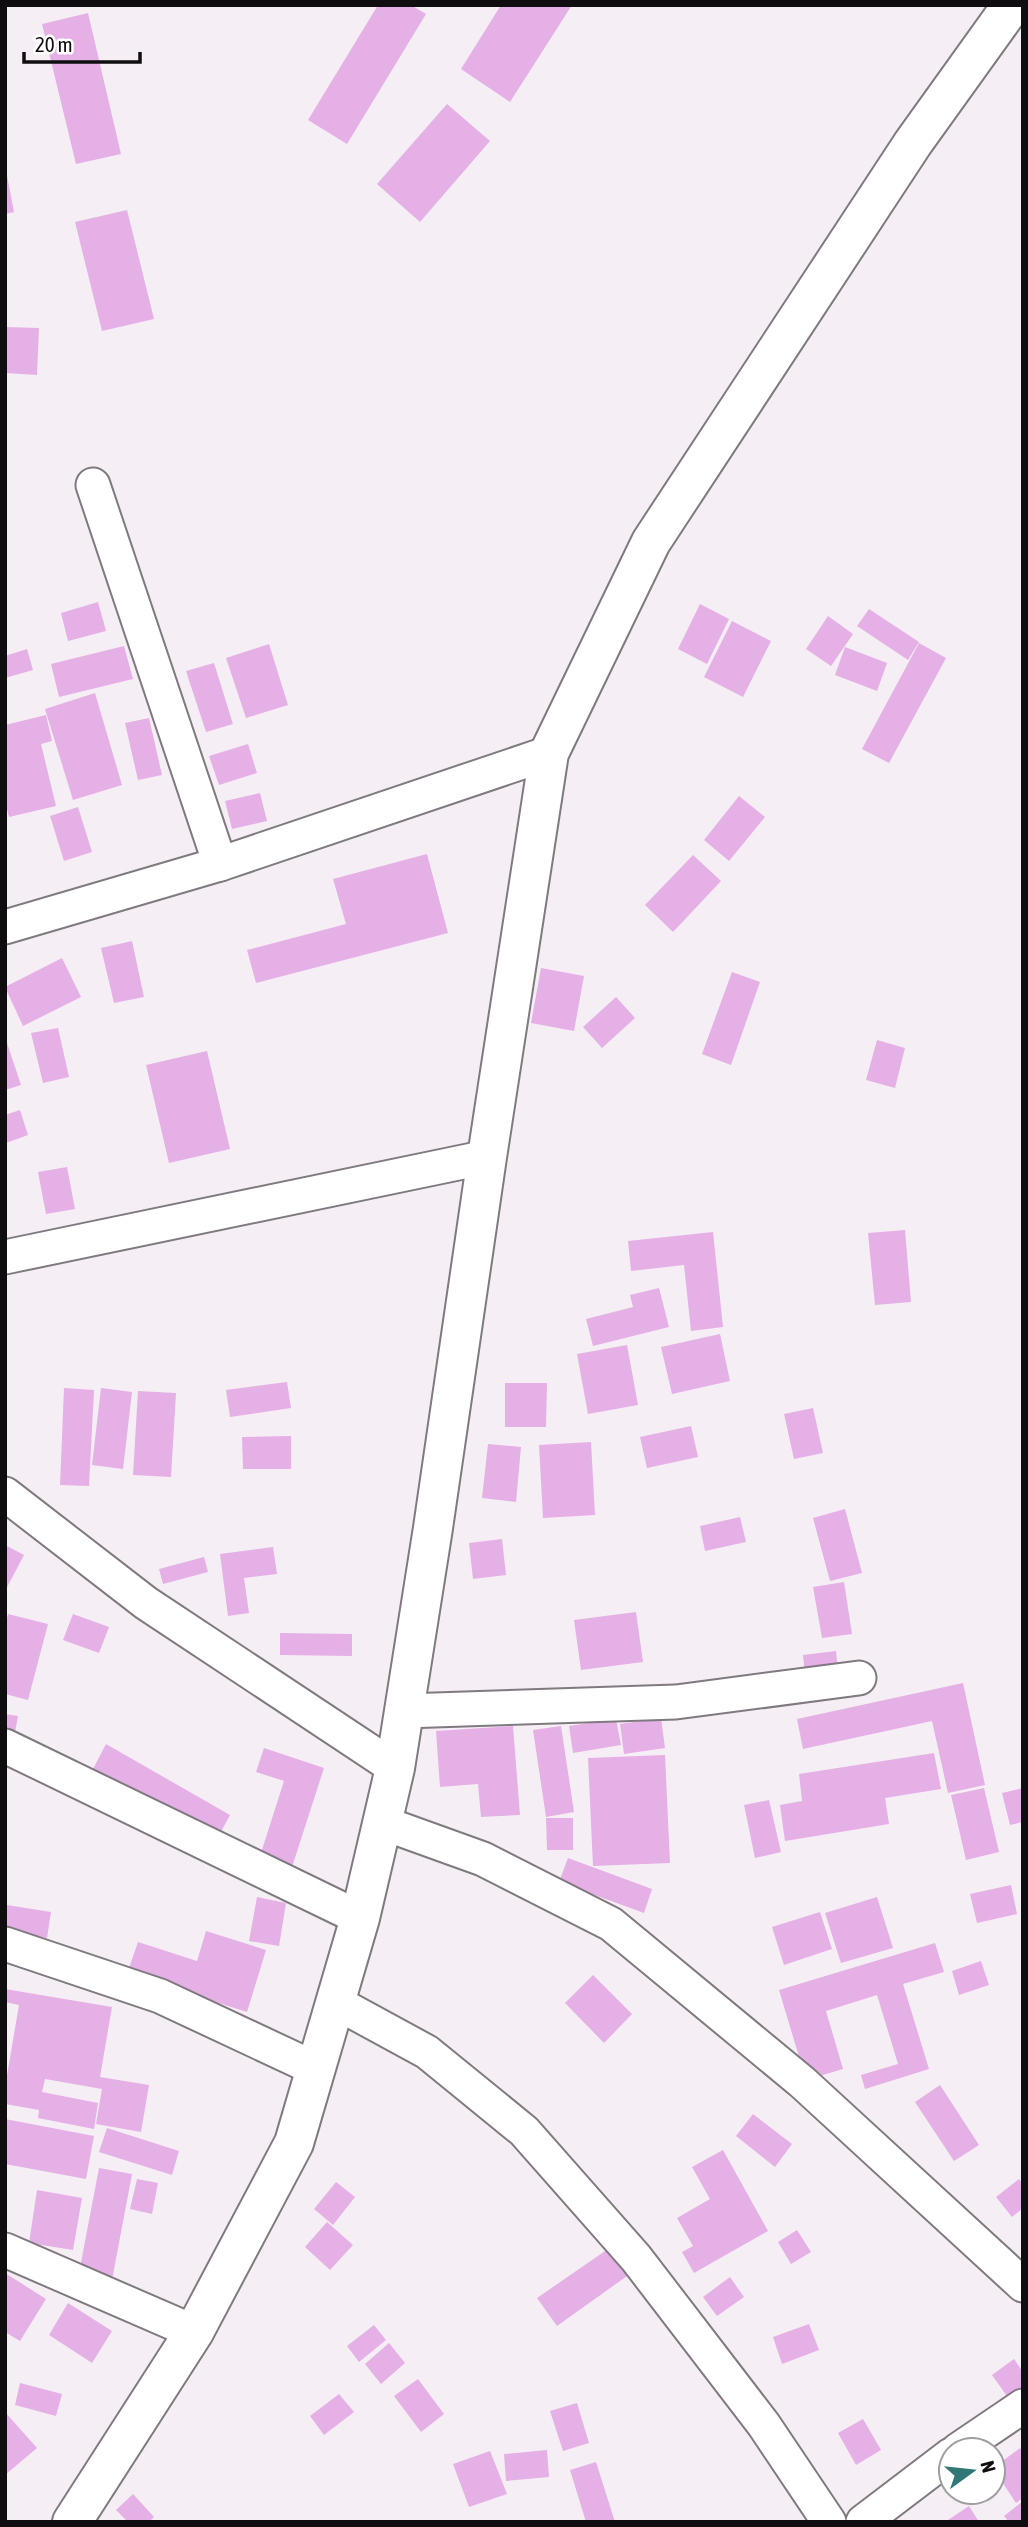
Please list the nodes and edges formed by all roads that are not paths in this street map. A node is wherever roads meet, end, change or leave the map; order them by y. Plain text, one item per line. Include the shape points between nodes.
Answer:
1 (1012, 5) edge
2 (93, 485) dead end
3 (549, 753) junction
4 (220, 864) junction
5 (5, 928) edge
6 (486, 1157) junction
7 (5, 1257) edge
8 (5, 1494) edge
9 (859, 1678) dead end
10 (404, 1711) junction
11 (5, 1746) edge
12 (395, 1768) junction
13 (383, 1823) junction
14 (360, 1918) junction
15 (5, 1944) edge
16 (337, 2003) junction
17 (316, 2069) junction
18 (5, 2250) edge
19 (1023, 2286) edge
20 (194, 2332) junction
21 (1023, 2406) edge
22 (979, 2436) edge
23 (937, 2466) edge
24 (72, 2522) edge
25 (829, 2522) edge
26 (863, 2522) edge

1 - 3 main road via 913,143 651,542
2 - 4 street
3 - 4 street
3 - 6 main road
4 - 5 street
6 - 7 street
6 - 10 main road
8 - 12 street via 146,1603
9 - 10 street via 676,1702
10 - 12 main road
11 - 14 street
12 - 13 main road
13 - 14 main road
13 - 19 street via 483,1859 611,1924 802,2082
14 - 16 main road
15 - 17 street via 160,1996
16 - 17 main road
16 - 25 street via 427,2052 524,2131 636,2258 764,2425
17 - 20 main road via 294,2143
18 - 20 street
20 - 24 main road
21 - 22 street
23 - 26 street

